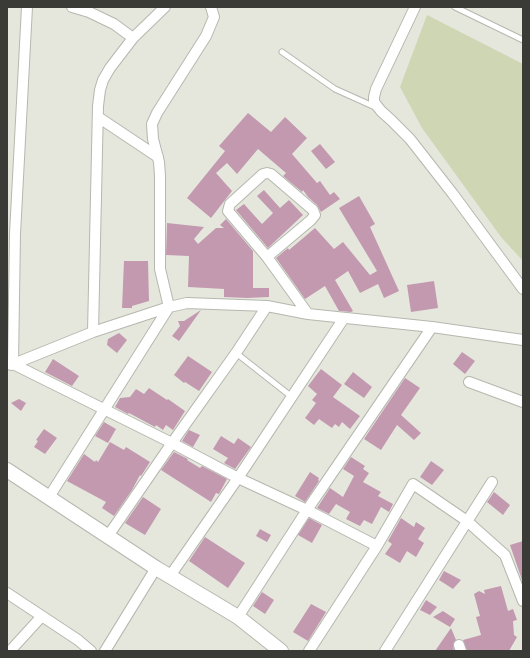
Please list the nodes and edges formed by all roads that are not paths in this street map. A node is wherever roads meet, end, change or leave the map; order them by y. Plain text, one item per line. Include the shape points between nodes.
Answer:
1 (27, 7) edge
2 (72, 7) edge
3 (165, 7) edge
4 (210, 7) edge
5 (415, 7) edge
6 (455, 7) edge
7 (133, 38) junction
8 (523, 40) edge
9 (282, 52) dead end
10 (377, 107) junction
11 (98, 117) junction
12 (158, 157) junction
13 (267, 257) junction
14 (523, 289) edge
15 (267, 306) junction
16 (169, 307) junction
17 (308, 314) junction
18 (344, 318) junction
19 (432, 327) junction
20 (93, 332) junction
21 (523, 340) edge
22 (236, 354) junction
23 (10, 365) edge
24 (469, 382) dead end
25 (292, 398) junction
26 (523, 402) edge
27 (104, 409) junction
28 (172, 442) junction
29 (7, 470) edge
30 (238, 478) junction
31 (492, 482) dead end
32 (49, 497) junction
33 (307, 510) junction
34 (467, 521) junction
35 (108, 536) junction
36 (377, 546) junction
37 (156, 568) junction
38 (170, 576) junction
39 (7, 593) edge
40 (523, 600) edge
41 (42, 616) junction
42 (238, 617) junction
43 (10, 651) edge
44 (91, 651) edge
45 (105, 651) edge
46 (281, 651) edge
47 (309, 651) edge
48 (386, 651) edge

1 - 23 street
2 - 7 street via 114,24
3 - 7 street
4 - 12 street via 214,17 206,36 154,119 152,130
5 - 10 street via 376,89 374,97
6 - 8 lane
7 - 11 street via 103,80
9 - 10 lane via 335,89
10 - 14 street via 410,139
11 - 12 street
11 - 20 street
12 - 16 street via 160,265
13 - 13 street via 228,208 257,179 267,173 313,210 315,215
13 - 17 street
15 - 16 street via 187,303
15 - 17 street
15 - 22 street
16 - 20 street
16 - 27 street
17 - 18 street
18 - 19 street
18 - 25 street
19 - 21 street
19 - 33 street
20 - 23 street
22 - 25 lane
22 - 28 street
23 - 27 street
24 - 26 street
25 - 30 street
27 - 28 street
27 - 32 street
28 - 30 street
28 - 35 street
29 - 32 street
30 - 33 street
30 - 38 street
31 - 34 street
32 - 35 street
33 - 36 street
33 - 42 street
34 - 36 street via 413,484
34 - 40 street via 505,555
34 - 48 street
35 - 37 street
36 - 47 street
37 - 38 street
37 - 45 street
38 - 42 street
39 - 41 street
41 - 43 street
41 - 44 street
42 - 46 street

